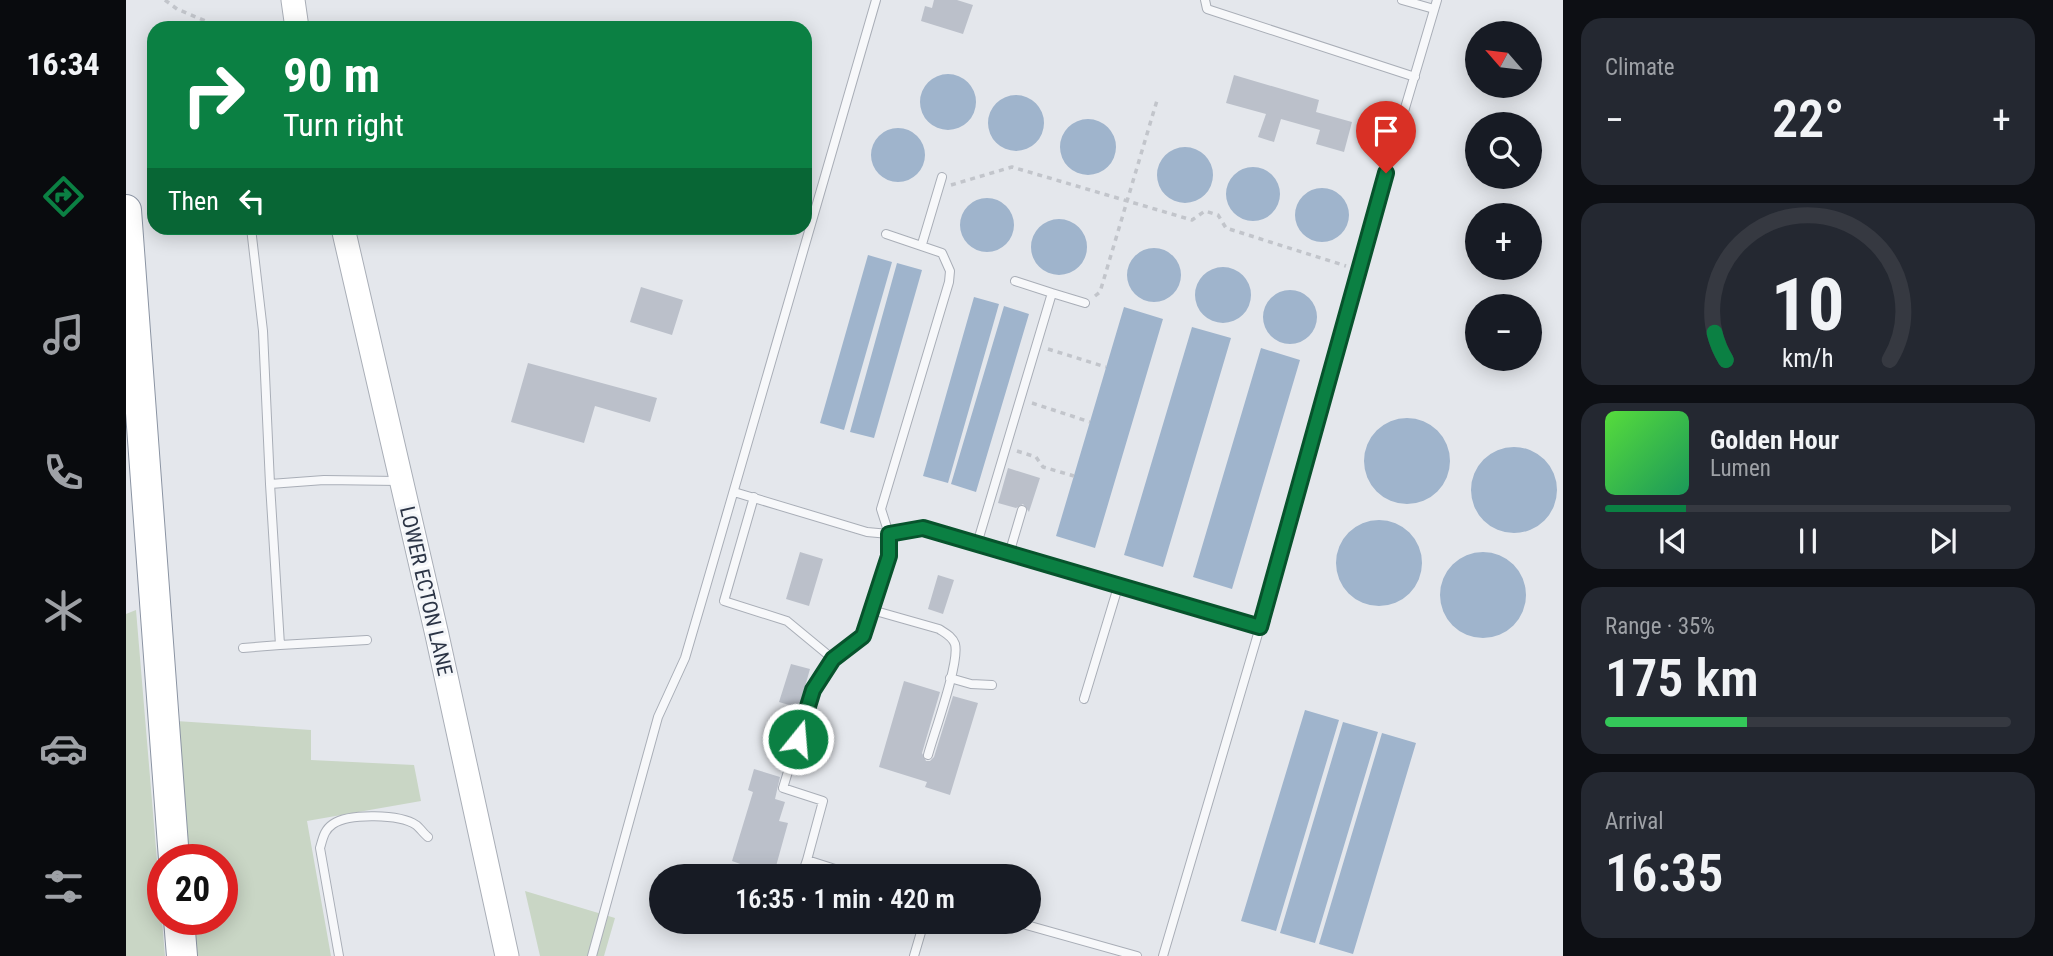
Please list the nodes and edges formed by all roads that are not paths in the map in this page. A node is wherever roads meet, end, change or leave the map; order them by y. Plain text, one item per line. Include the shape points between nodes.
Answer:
1 (293, 0) edge
2 (876, 0) edge
3 (1205, 0) edge
4 (1402, 0) edge
5 (1436, 4) edge
6 (296, 21) edge
7 (1415, 77) junction
8 (942, 177) dead end
9 (126, 210) edge
10 (812, 222) edge
11 (887, 234) dead end
12 (252, 235) edge
13 (345, 235) edge
14 (808, 235) edge
15 (922, 244) junction
16 (1015, 281) dead end
17 (1052, 293) junction
18 (1085, 303) road end
19 (401, 481) junction
20 (270, 484) junction
21 (734, 492) junction
22 (754, 497) junction
23 (1022, 510) dead end
24 (889, 534) junction
25 (977, 544) junction
26 (1009, 554) junction
27 (1118, 587) junction
28 (872, 610) junction
29 (1260, 627) junction
30 (367, 640) dead end
31 (280, 645) junction
32 (243, 648) dead end
33 (833, 659) junction
34 (950, 678) junction
35 (992, 685) dead end
36 (1084, 699) dead end
37 (928, 755) dead end
38 (428, 837) dead end
39 (173, 844) edge
40 (807, 860) junction
41 (806, 864) edge
42 (819, 864) edge
43 (1041, 929) edge
44 (920, 934) edge
45 (180, 935) edge
46 (182, 956) edge
47 (339, 956) edge
48 (507, 956) edge
49 (592, 956) edge
50 (914, 956) edge
51 (1137, 956) edge
52 (1163, 956) edge

1 - 6 street
2 - 10 lane
3 - 7 lane via 1207,9
4 - 5 lane
5 - 7 lane
7 - 29 lane
8 - 15 lane
9 - 39 highway
11 - 15 lane
12 - 20 lane
13 - 19 street, LOWER ECTON LANE
14 - 21 lane
15 - 24 lane via 942,253 950,271 881,509
16 - 17 lane
17 - 18 lane
17 - 25 lane
19 - 20 lane
19 - 48 street, LOWER ECTON LANE
20 - 31 lane
21 - 22 lane
21 - 49 lane via 685,658 658,717
22 - 24 lane
22 - 33 lane via 724,601 787,621
23 - 26 lane
24 - 25 lane via 923,528
24 - 28 lane via 889,556
25 - 26 lane
26 - 27 lane
27 - 29 lane
27 - 36 lane
28 - 33 lane via 863,636
28 - 34 lane via 949,635 956,646
29 - 52 lane
30 - 31 lane
31 - 32 lane
33 - 40 lane via 813,690 783,788 823,801
34 - 35 lane
34 - 37 lane
38 - 47 lane via 416,825 397,817 335,822 324,833 320,848
40 - 41 lane
40 - 42 lane
43 - 51 lane
44 - 50 lane
45 - 46 highway

